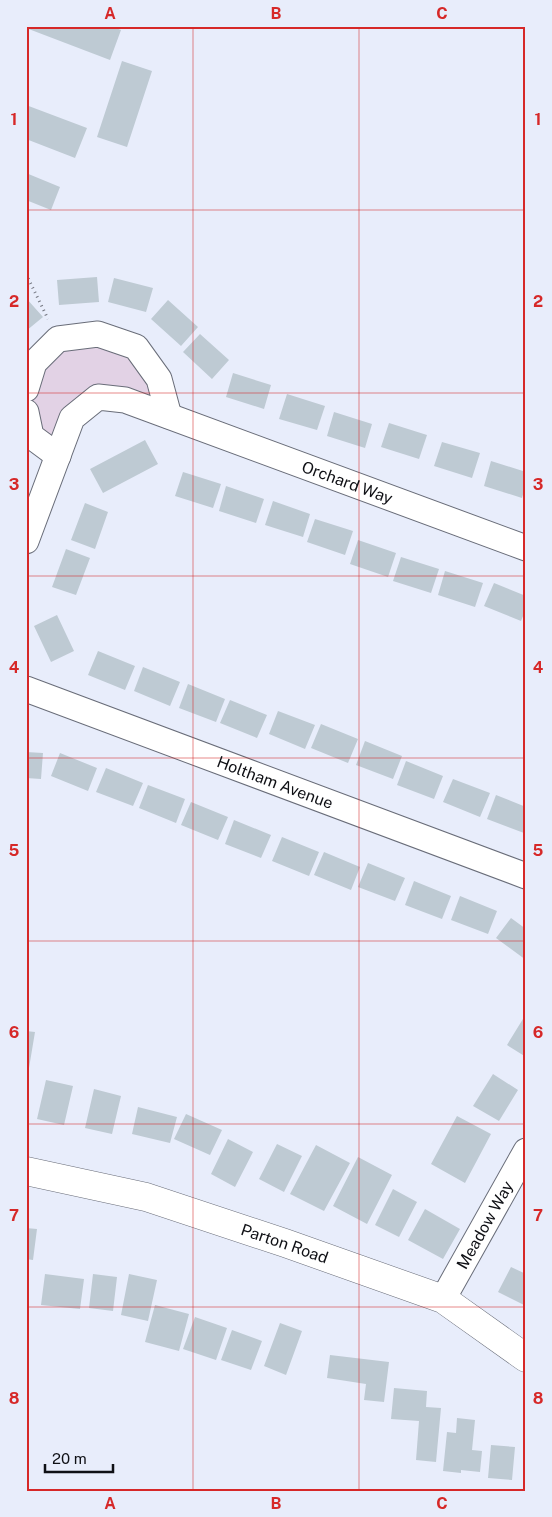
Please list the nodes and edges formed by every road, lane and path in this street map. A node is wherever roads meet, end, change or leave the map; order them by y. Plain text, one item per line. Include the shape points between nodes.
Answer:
1 (26, 274) edge
2 (58, 340) junction
3 (26, 388) edge
4 (26, 412) edge
5 (169, 416) junction
6 (58, 456) junction
7 (26, 541) edge
8 (526, 548) edge
9 (26, 689) edge
10 (526, 876) edge
11 (526, 1151) edge
12 (26, 1171) edge
13 (443, 1300) junction
14 (526, 1358) edge

1 - 2 path
2 - 3 street via 34,363
2 - 5 street via 98,334 136,347 159,379
4 - 6 street via 31,436
5 - 6 street, Orchard Way via 125,400 98,397 72,418
5 - 8 street, Orchard Way
6 - 7 street, Orchard Way
9 - 10 street, Holtham Avenue
11 - 13 street, Meadow Way
12 - 13 street, Parton Road via 146,1197
13 - 14 street, Parton Road

